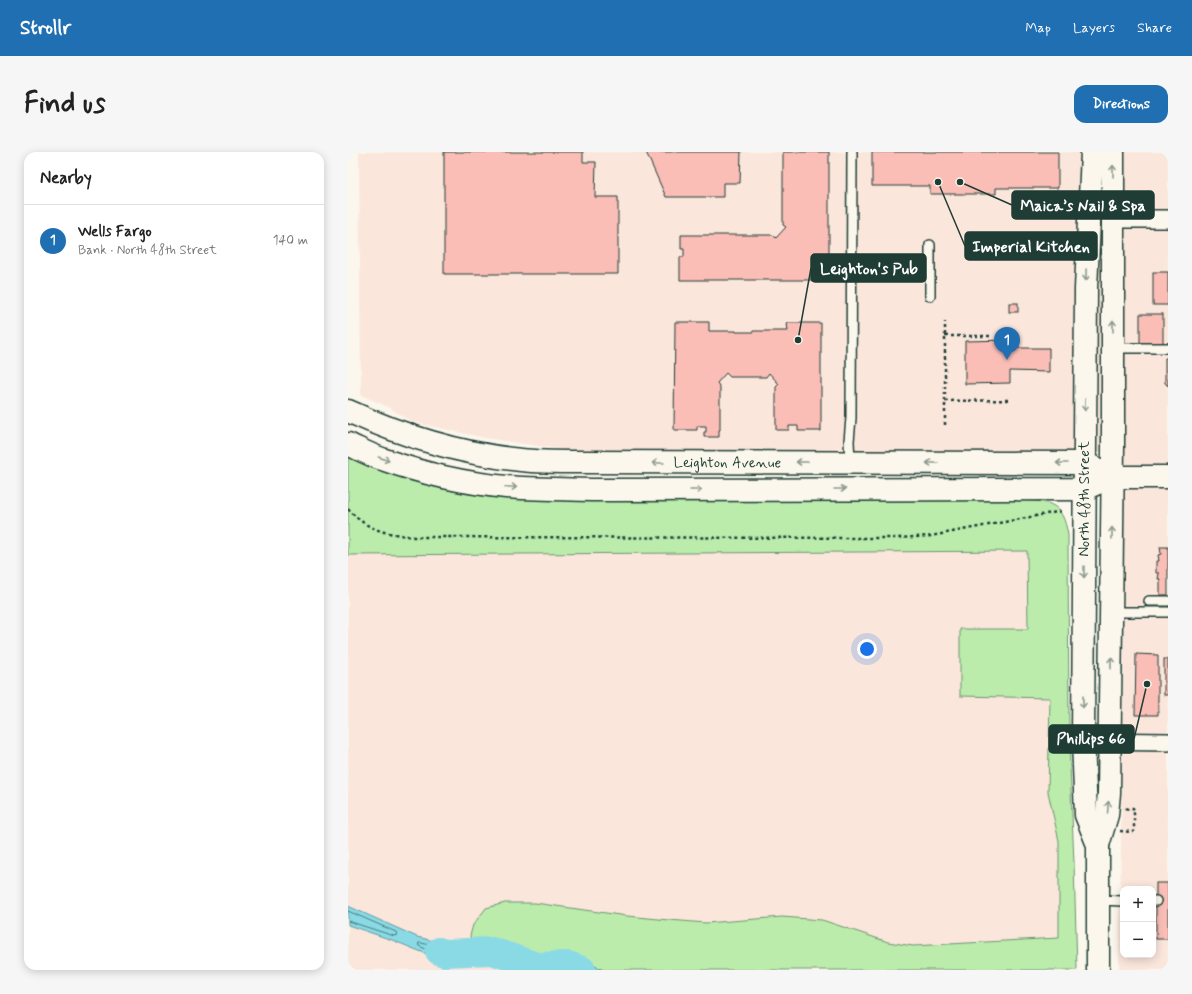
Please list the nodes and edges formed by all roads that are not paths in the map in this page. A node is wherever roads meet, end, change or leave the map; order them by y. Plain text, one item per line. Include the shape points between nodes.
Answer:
1 (852, 152) edge
2 (1092, 152) edge
3 (1113, 152) edge
4 (1113, 219) junction
5 (1168, 219) edge
6 (930, 245) dead end
7 (930, 296) dead end
8 (1113, 348) junction
9 (1168, 348) edge
10 (348, 411) edge
11 (348, 444) edge
12 (850, 462) junction
13 (1085, 463) junction
14 (1112, 476) junction
15 (1168, 477) edge
16 (1084, 489) junction
17 (1149, 601) dead end
18 (1168, 601) edge
19 (1112, 612) junction
20 (1168, 612) edge
21 (1083, 741) junction
22 (1110, 741) junction
23 (1168, 742) edge
24 (1098, 845) junction
25 (1098, 900) junction
26 (1120, 901) edge
27 (1098, 970) edge

1 - 12 lane
2 -> 13 main road, North 48th Street via 1086,267
4 -> 3 main road, North 48th Street
4 - 5 street
8 -> 4 main road, North 48th Street
6 - 7 lane
8 - 9 lane
8 - 14 main road, North 48th Street
12 -> 10 main road, Leighton Avenue via 521,460 435,444
11 -> 16 main road, Leighton Avenue via 425,472 506,487 592,490
13 -> 12 main road, Leighton Avenue
13 - 14 main road, Leighton Avenue
13 - 16 main road, North 48th Street
14 - 15 main road, Leighton Avenue
14 - 16 main road, Leighton Avenue
19 -> 14 main road, North 48th Street
16 -> 21 main road, North 48th Street
17 - 18 lane
19 - 20 lane
22 -> 19 main road, North 48th Street
21 - 22 street
21 - 24 main road, North 48th Street via 1086,815
22 - 23 street
24 -> 22 main road, North 48th Street via 1108,815
24 - 25 main road, North 48th Street
25 - 26 lane
25 - 27 main road, North 48th Street

